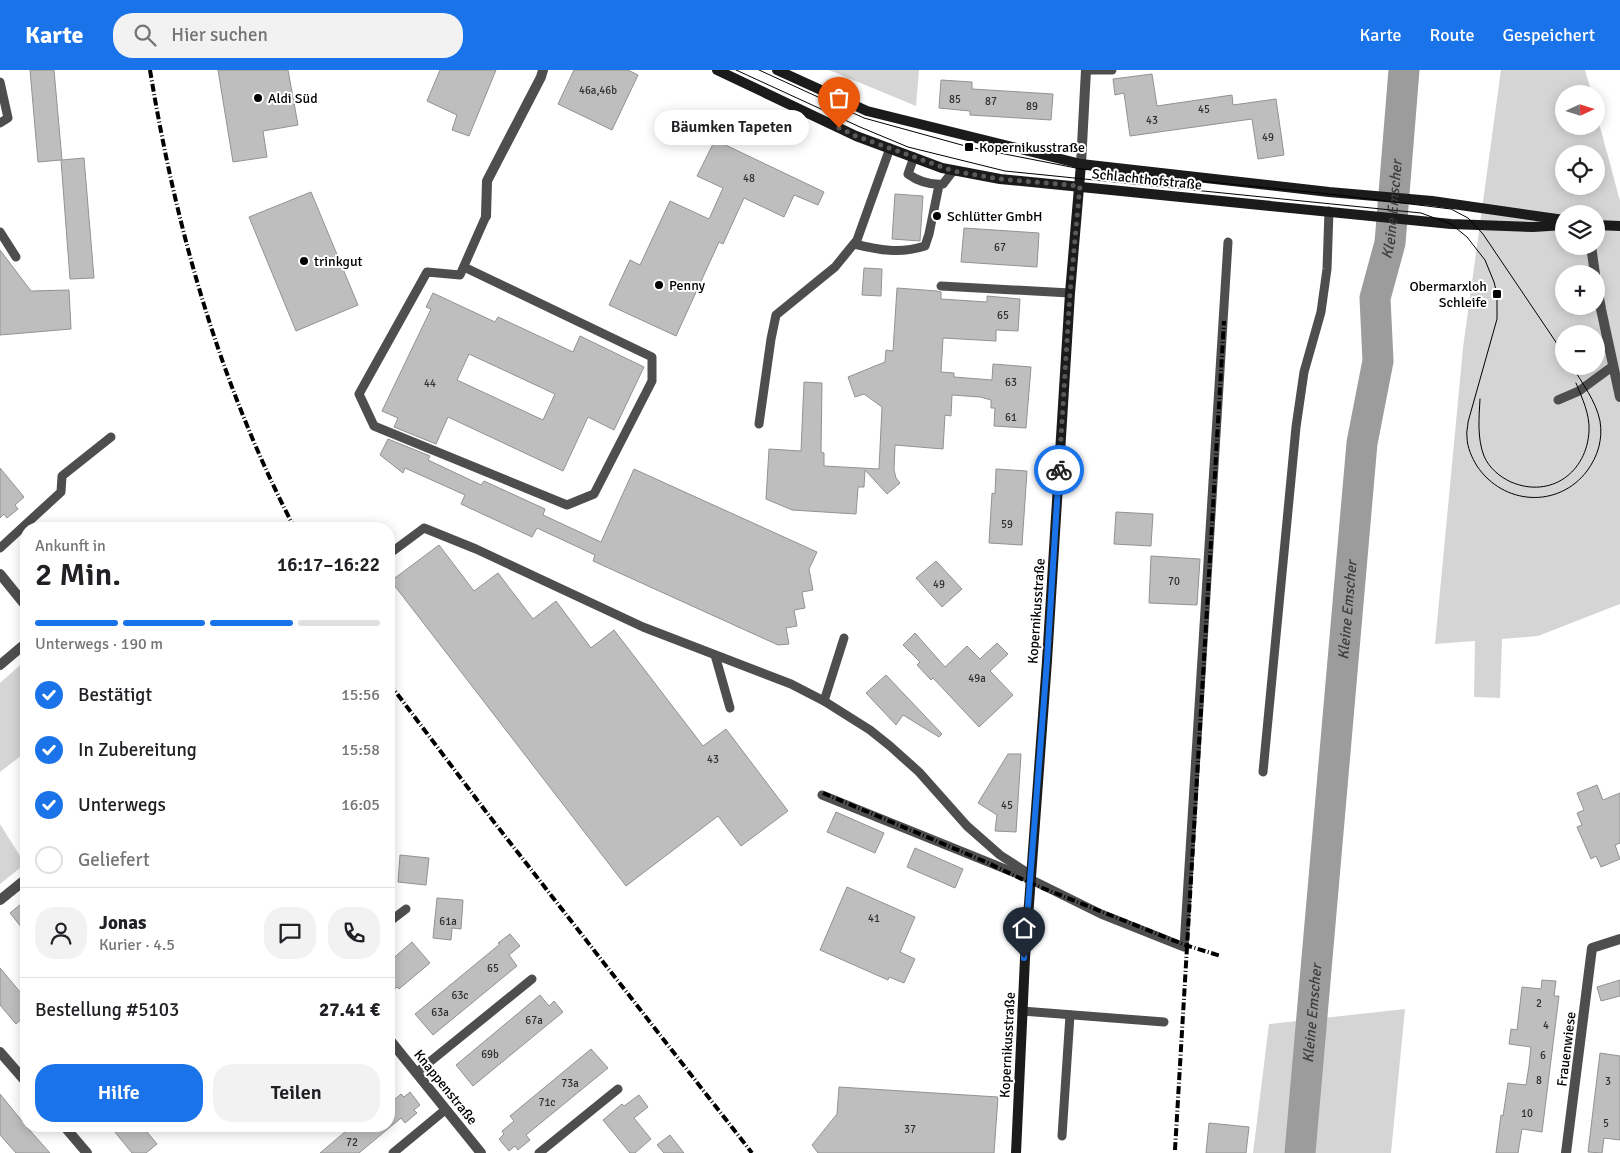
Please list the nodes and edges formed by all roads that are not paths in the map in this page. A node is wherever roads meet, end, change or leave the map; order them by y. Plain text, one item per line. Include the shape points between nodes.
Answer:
1 (543, 70) edge
2 (717, 70) edge
3 (777, 70) edge
4 (1086, 70) edge
5 (1112, 70) edge
6 (0, 82) edge
7 (0, 123) edge
8 (890, 148) junction
9 (914, 158) junction
10 (1082, 164) junction
11 (953, 171) junction
12 (939, 185) junction
13 (1080, 186) junction
14 (1329, 211) junction
15 (486, 216) joint
16 (1555, 219) edge
17 (1605, 225) edge
18 (1555, 226) edge
19 (1620, 226) edge
20 (0, 232) edge
21 (1228, 242) dead end
22 (854, 244) junction
23 (16, 257) dead end
24 (464, 267) junction
25 (941, 286) dead end
26 (1070, 293) junction
27 (1603, 315) edge
28 (1613, 366) junction
29 (1620, 397) edge
30 (1558, 400) dead end
31 (759, 424) dead end
32 (111, 437) dead end
33 (28, 522) edge
34 (20, 530) edge
35 (0, 548) edge
36 (395, 550) edge
37 (0, 574) edge
38 (20, 599) edge
39 (844, 638) dead end
40 (20, 648) edge
41 (715, 655) junction
42 (0, 666) edge
43 (824, 701) junction
44 (730, 708) dead end
45 (1262, 772) dead end
46 (822, 795) dead end
47 (1031, 877) junction
48 (20, 884) edge
49 (0, 900) edge
50 (406, 909) dead end
51 (395, 917) edge
52 (1620, 939) edge
53 (532, 979) dead end
54 (1022, 1011) junction
55 (1070, 1015) junction
56 (1164, 1022) dead end
57 (395, 1047) edge
58 (0, 1052) edge
59 (416, 1073) junction
60 (20, 1075) edge
61 (618, 1089) dead end
62 (445, 1110) junction
63 (69, 1132) edge
64 (1062, 1136) dead end
65 (87, 1153) edge
66 (393, 1153) edge
67 (481, 1153) edge
68 (539, 1153) edge
69 (1016, 1153) edge
70 (1566, 1153) edge

1 - 15 street via 487,181
2 - 8 street, Schlachthofstraße via 856,136
3 - 10 street, Schlachthofstraße via 867,111
4 - 5 lane
4 - 10 street, Kopernikusstraße
6 - 7 lane via 8,118
8 - 9 street, Schlachthofstraße
8 - 22 lane
9 - 11 street, Schlachthofstraße
9 - 12 lane via 908,174 918,181
10 - 13 street, Kopernikusstraße
10 - 16 street, Schlachthofstraße via 1432,201
11 - 12 lane
11 - 13 street, Schlachthofstraße
12 - 22 lane via 925,246 881,250
13 - 14 street, Schlachthofstraße
13 - 26 street, Kopernikusstraße
14 - 18 street, Schlachthofstraße via 1432,222
14 - 45 lane via 1327,269 1321,312 1304,372 1296,427
15 - 24 lane
17 - 19 street
20 - 23 lane
21 - 47 lane via 1184,947 1101,914
22 - 31 lane via 835,266 776,315
24 - 24 lane via 460,275 428,272 358,394 374,426 567,505 594,494 652,380 652,357
25 - 26 lane
26 - 47 street, Kopernikusstraße
27 - 28 street
28 - 29 street
28 - 30 lane via 1579,391
32 - 33 lane via 62,476 61,492
34 - 35 lane
36 - 41 lane via 424,528 476,548 643,627
37 - 38 street
39 - 43 lane
40 - 42 street
41 - 43 lane via 791,684
41 - 44 lane
43 - 47 lane via 890,746 919,772 967,826
46 - 47 lane
47 - 54 street, Kopernikusstraße
48 - 49 street
50 - 51 lane
52 - 70 street, Frauenwiese via 1592,948
53 - 59 lane
54 - 55 lane
54 - 69 street, Kopernikusstraße
55 - 56 lane
55 - 64 lane
57 - 59 street, Knappenstraße
58 - 60 street
59 - 62 street, Knappenstraße
61 - 68 lane
62 - 66 lane
62 - 67 street, Knappenstraße
63 - 65 street

